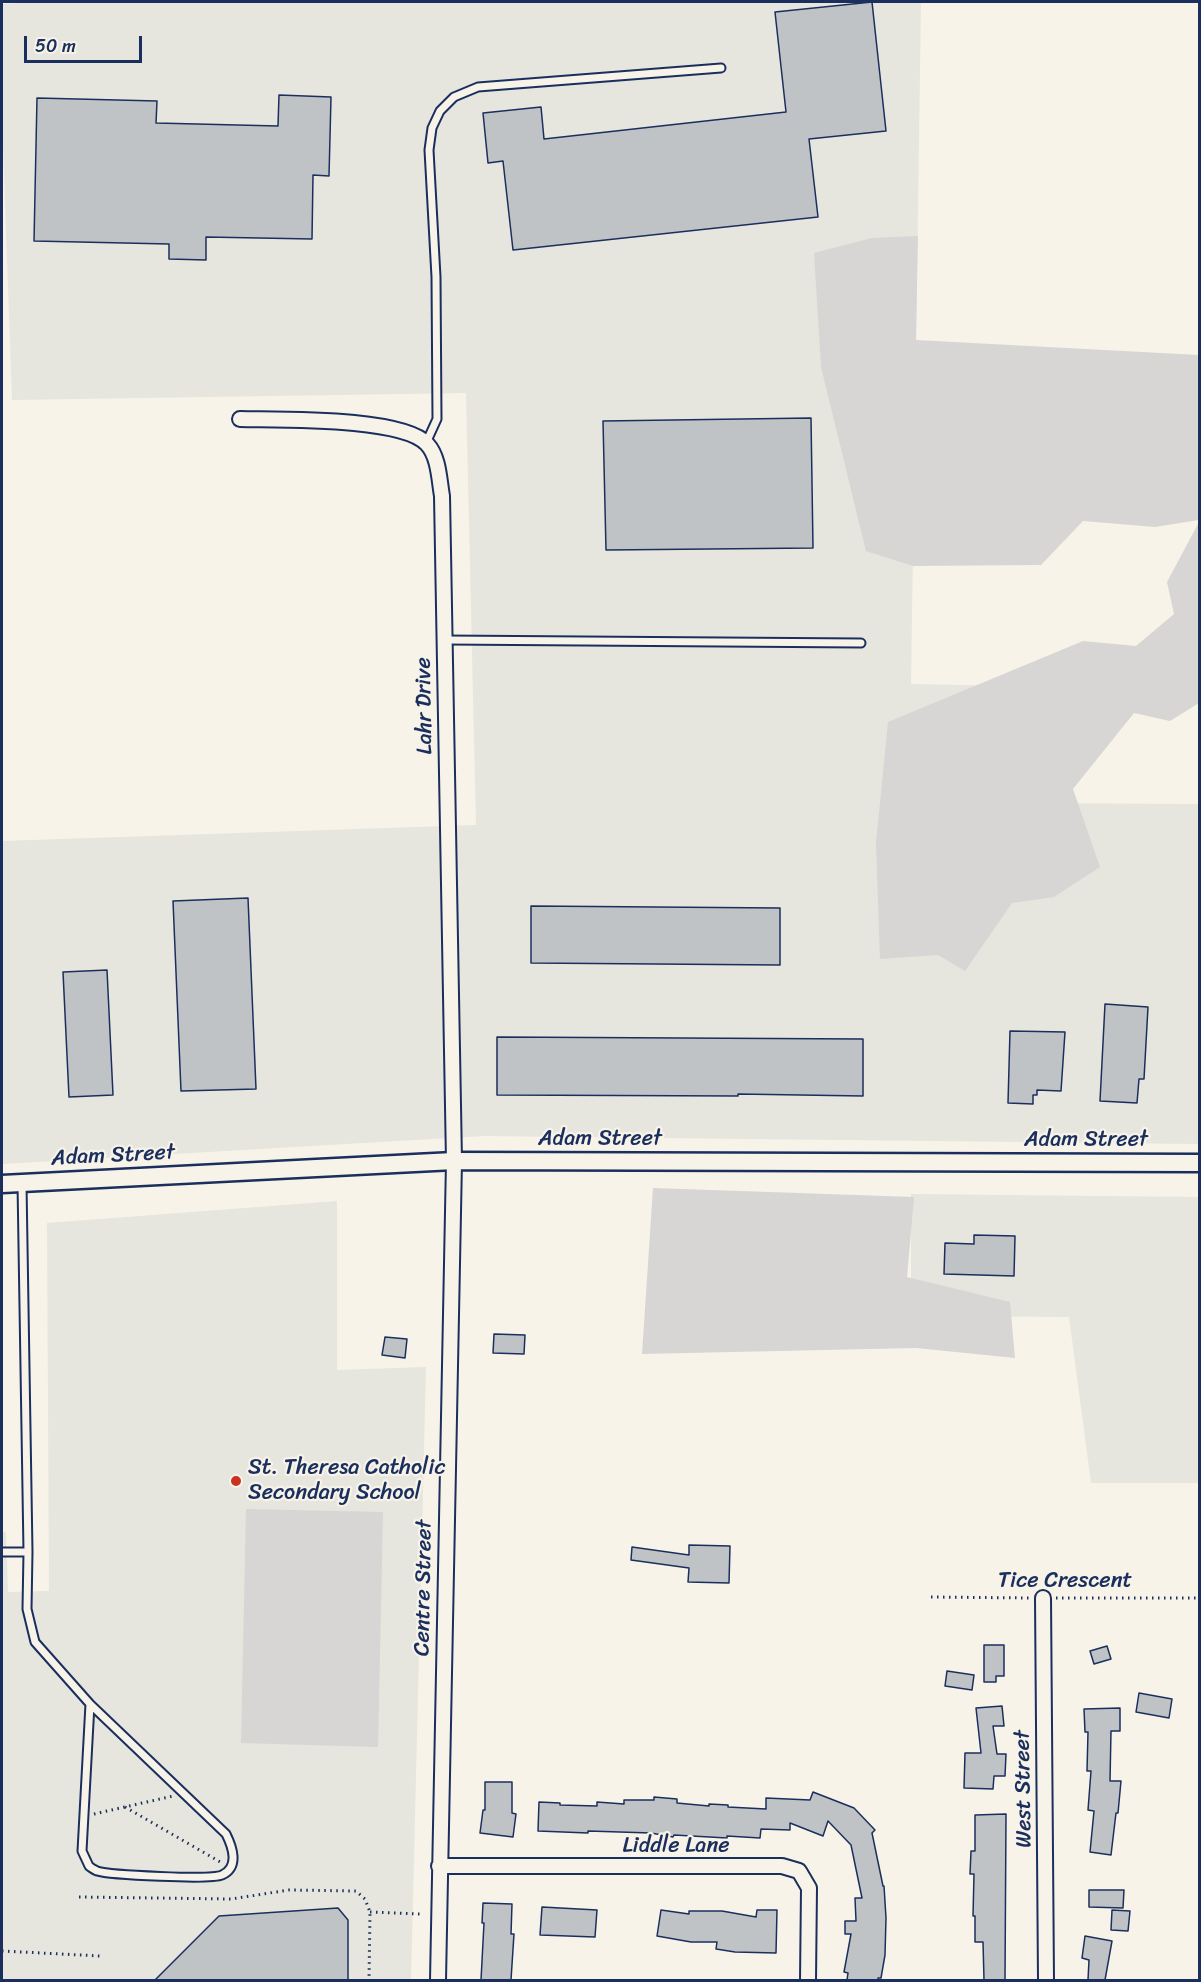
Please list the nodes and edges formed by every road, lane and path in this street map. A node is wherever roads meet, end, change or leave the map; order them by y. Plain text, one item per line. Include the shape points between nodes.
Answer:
1 (721, 68) dead end
2 (240, 419) dead end
3 (426, 443) junction
4 (445, 640) junction
5 (861, 643) dead end
6 (454, 1161) junction
7 (1200, 1163) edge
8 (2, 1184) edge
9 (22, 1184) junction
10 (2, 1552) edge
11 (27, 1552) junction
12 (931, 1598) dead end
13 (1043, 1598) junction
14 (1200, 1598) edge
15 (90, 1704) junction
16 (184, 1794) junction
17 (125, 1807) junction
18 (84, 1816) junction
19 (439, 1866) junction
20 (230, 1868) junction
21 (79, 1897) dead end
22 (370, 1912) junction
23 (420, 1914) dead end
24 (2, 1951) edge
25 (100, 1956) dead end
26 (369, 1980) edge
27 (438, 1980) edge
28 (808, 1980) edge
29 (1046, 1980) edge

1 - 3 lane via 478,87 454,97 440,111 432,128 429,150 436,277 437,419
2 - 3 street via 376,425 413,435
3 - 4 street, Lahr Drive via 436,457 442,496
4 - 5 lane
4 - 6 street, Lahr Drive
6 - 7 street, Adam Street
6 - 9 street, Adam Street
6 - 19 street, Centre Street
8 - 9 street, Adam Street
9 - 11 lane
10 - 11 lane
11 - 15 lane via 27,1609 35,1642
12 - 13 path, Tice Crescent
13 - 14 path, Tice Crescent
13 - 29 street, West Street
15 - 16 lane
15 - 18 lane
16 - 17 path
16 - 20 lane via 226,1834 233,1848
17 - 18 path
17 - 20 path
18 - 20 lane via 82,1851 89,1866 96,1870 206,1878 223,1875
19 - 27 street, Centre Street
19 - 28 street, Liddle Lane via 782,1866 800,1871 809,1888
21 - 22 path via 231,1899 289,1890 357,1891
22 - 23 path
22 - 26 path
24 - 25 path

